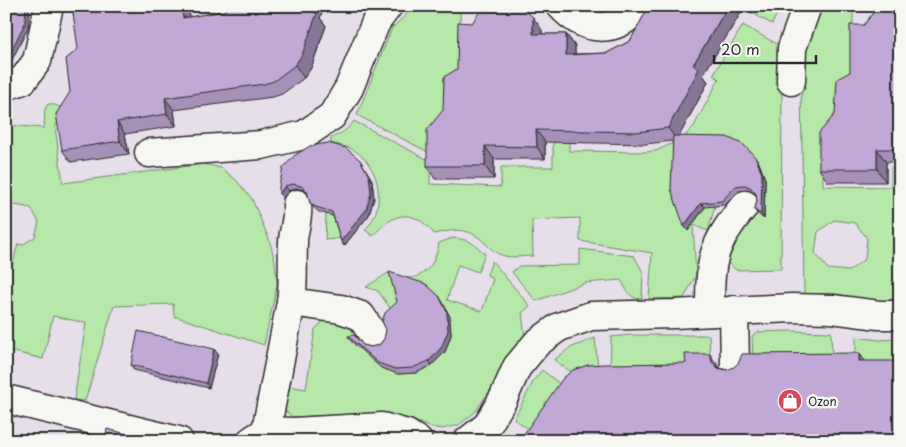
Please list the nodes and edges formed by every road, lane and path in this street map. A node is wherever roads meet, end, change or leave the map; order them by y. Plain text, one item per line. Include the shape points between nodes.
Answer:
1 (49, 6) edge
2 (388, 6) edge
3 (561, 6) edge
4 (639, 6) edge
5 (807, 6) edge
6 (791, 81) dead end
7 (6, 86) edge
8 (149, 152) dead end
9 (298, 204) dead end
10 (745, 205) dead end
11 (291, 302) junction
12 (722, 311) junction
13 (900, 314) edge
14 (374, 336) dead end
15 (735, 367) edge
16 (6, 398) edge
17 (259, 436) edge
18 (179, 441) edge
19 (418, 441) edge
20 (468, 441) edge

1 - 7 lane via 37,61 23,80
2 - 8 lane via 376,22 349,88 332,116 304,135 261,145
3 - 4 lane via 585,25 610,27 633,14
5 - 6 lane via 792,48
9 - 11 lane
10 - 12 lane via 728,225 716,248 710,275
11 - 14 lane via 341,309 361,316
11 - 17 lane
12 - 13 lane via 832,309 879,315
12 - 15 lane
12 - 20 lane via 591,316 559,327 536,343 517,367 487,426
16 - 18 lane
17 - 19 lane via 382,427 407,434

